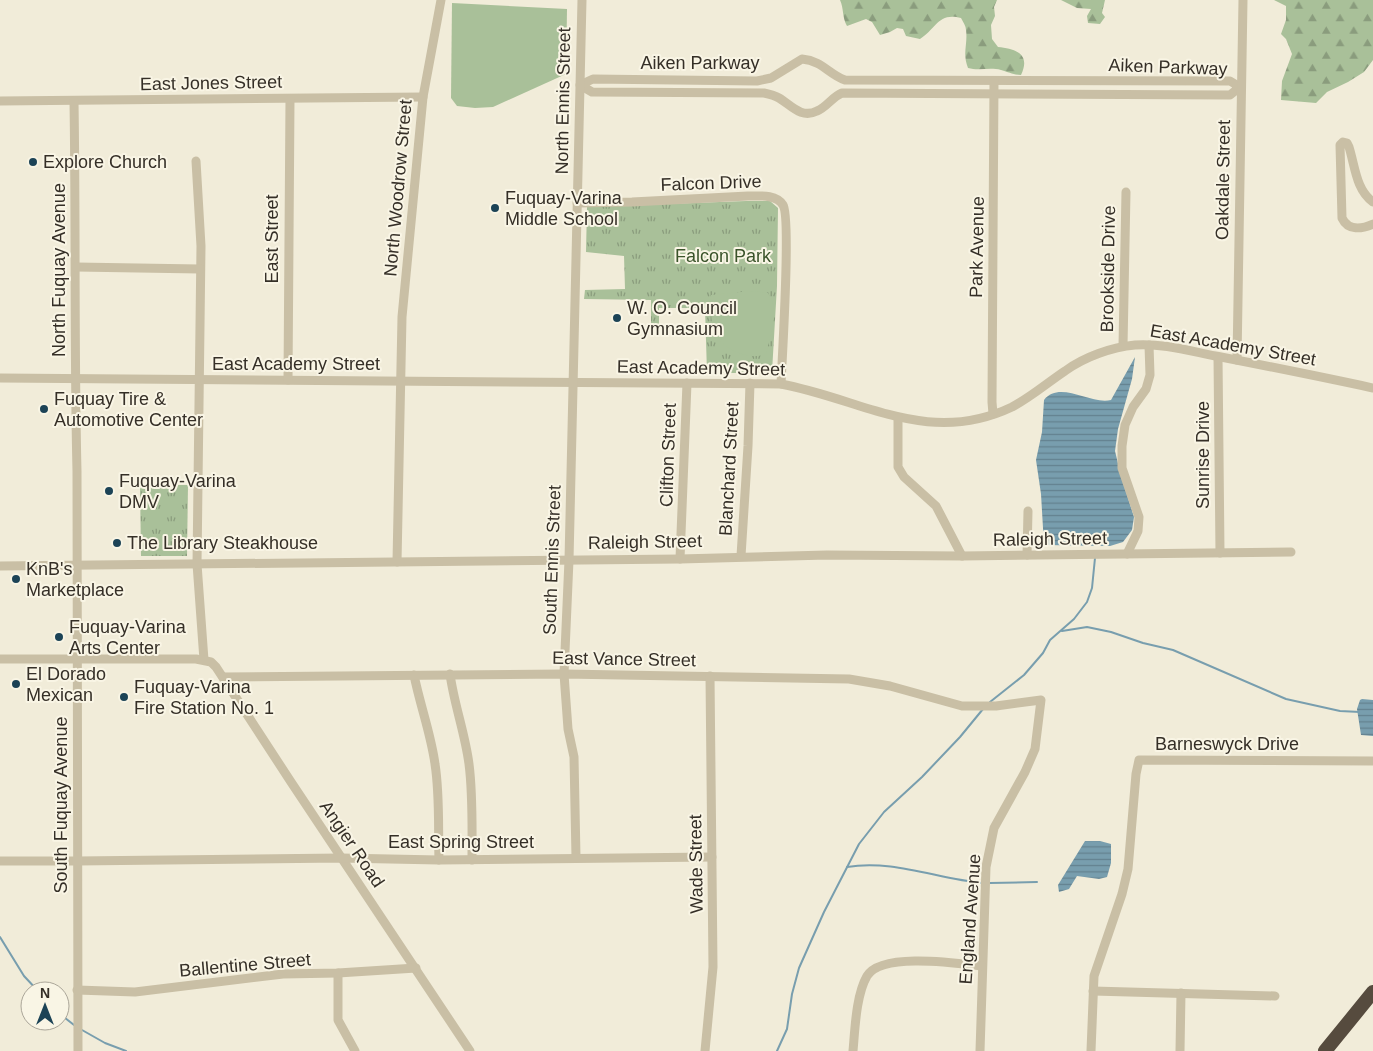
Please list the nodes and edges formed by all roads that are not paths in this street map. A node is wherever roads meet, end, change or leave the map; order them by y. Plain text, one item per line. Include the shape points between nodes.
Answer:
1 (441, 0) edge
2 (582, 0) edge
3 (1243, 0) edge
4 (763, 80) junction
5 (845, 80) junction
6 (994, 81) junction
7 (580, 85) junction
8 (1240, 87) junction
9 (763, 92) junction
10 (845, 92) junction
11 (994, 95) junction
12 (423, 97) junction
13 (290, 99) junction
14 (74, 101) junction
15 (0, 102) edge
16 (196, 161) dead end
17 (1358, 181) junction
18 (1340, 184) junction
19 (1126, 192) dead end
20 (1373, 202) edge
21 (577, 203) junction
22 (1373, 224) edge
23 (76, 267) junction
24 (200, 269) junction
25 (1149, 345) junction
26 (1123, 346) junction
27 (1218, 357) junction
28 (1237, 360) junction
29 (0, 378) edge
30 (75, 378) junction
31 (199, 380) junction
32 (288, 380) junction
33 (400, 381) junction
34 (573, 382) junction
35 (687, 383) junction
36 (750, 383) junction
37 (781, 384) junction
38 (1373, 388) edge
39 (993, 414) junction
40 (898, 418) junction
41 (1028, 510) dead end
42 (1291, 552) dead end
43 (1220, 553) junction
44 (1127, 554) junction
45 (1027, 555) junction
46 (741, 556) junction
47 (962, 556) junction
48 (680, 559) junction
49 (569, 560) junction
50 (397, 562) junction
51 (197, 564) junction
52 (77, 565) junction
53 (0, 566) edge
54 (0, 659) edge
55 (77, 660) junction
56 (204, 660) junction
57 (450, 674) junction
58 (564, 674) junction
59 (414, 675) junction
60 (710, 676) junction
61 (224, 678) junction
62 (1020, 703) joint
63 (1373, 761) edge
64 (576, 857) junction
65 (712, 857) junction
66 (341, 858) junction
67 (439, 860) junction
68 (472, 860) junction
69 (0, 861) edge
70 (78, 861) junction
71 (982, 966) junction
72 (416, 968) junction
73 (338, 974) junction
74 (78, 990) junction
75 (1093, 991) junction
76 (1373, 992) edge
77 (1181, 993) junction
78 (1275, 996) dead end
79 (78, 1051) edge
80 (355, 1051) edge
81 (470, 1051) edge
82 (705, 1051) edge
83 (852, 1051) edge
84 (980, 1051) edge
85 (1092, 1051) edge
86 (1180, 1051) edge
87 (1325, 1051) edge

1 - 12 street, North Woodrow Street
2 - 7 street, North Ennis Street
3 - 8 street, Oakdale Street
4 - 5 street, Aiken Parkway via 802,59 813,60
4 - 7 street, Aiken Parkway via 593,79
4 - 9 street
5 - 6 street, Aiken Parkway
5 - 10 street
6 - 8 street, Aiken Parkway via 1230,82
6 - 11 street, Park Avenue
7 - 9 street, Aiken Parkway via 592,92
7 - 21 street, North Ennis Street
8 - 11 street, Aiken Parkway via 1230,95
8 - 28 street, Oakdale Street
9 - 10 street, Aiken Parkway via 806,113 823,108 834,96
10 - 11 street, Aiken Parkway
11 - 39 street, Park Avenue
12 - 13 street, East Jones Street
12 - 33 street, North Woodrow Street via 402,317
13 - 14 street, East Jones Street
13 - 32 street, East Street
14 - 15 street, East Jones Street
14 - 23 street, North Fuquay Avenue
16 - 24 street
17 - 18 street
17 - 18 street via 1349,147 1343,142 1340,145
17 - 20 street via 1366,198
18 - 22 street via 1344,223 1354,228
19 - 26 street, Brookside Drive
21 - 34 street, North Ennis Street
21 - 37 street, Falcon Drive via 766,196 782,203 786,211 786,242
23 - 24 street
23 - 30 street, North Fuquay Avenue
24 - 31 street
25 - 26 street, East Academy Street
25 - 27 street, East Academy Street
25 - 44 street via 1150,375 1146,389 1125,424 1122,446 1122,468 1139,517 1138,531
26 - 39 street, East Academy Street via 1079,362 1028,398
27 - 28 street, East Academy Street
27 - 43 street, Sunrise Drive
28 - 38 street, East Academy Street
29 - 30 street, East Academy Street
30 - 31 street, East Academy Street
30 - 52 street, South Fuquay Avenue
31 - 32 street, East Academy Street
31 - 51 street
32 - 33 street, East Academy Street
33 - 34 street, East Academy Street
33 - 50 street, North Woodrow Street
34 - 35 street, East Academy Street
34 - 49 street, South Ennis Street
35 - 36 street, East Academy Street
35 - 48 street, Clifton Street
36 - 37 street, East Academy Street
36 - 46 street, Blanchard Street
37 - 40 street, East Academy Street
39 - 40 street, East Academy Street via 945,423
40 - 47 street via 898,467 904,478 936,506
41 - 45 street
42 - 43 street, Raleigh Street
43 - 44 street, Raleigh Street
44 - 45 street, Raleigh Street
45 - 47 street, Raleigh Street
46 - 47 street, Raleigh Street
46 - 48 street, Raleigh Street
48 - 49 street, Raleigh Street
49 - 50 street, Raleigh Street
49 - 58 street, South Ennis Street
50 - 51 street, Raleigh Street
51 - 52 street, Raleigh Street
51 - 56 street
52 - 53 street, Raleigh Street
52 - 55 street, South Fuquay Avenue
54 - 55 street
55 - 56 street
55 - 70 street, South Fuquay Avenue
56 - 61 street, Angier Road via 216,666
57 - 58 street, East Vance Street
57 - 59 street, East Vance Street
57 - 68 street via 469,764
58 - 60 street, East Vance Street
58 - 64 street, South Ennis Street via 568,729 574,757
59 - 61 street, East Vance Street
59 - 67 street via 436,766
60 - 62 street, East Vance Street via 849,679 890,686 962,706
60 - 65 street, Wade Street
61 - 66 street, Angier Road
62 - 71 street, England Avenue via 1041,700 1035,749 994,828 986,867
63 - 75 street, Barneswyck Drive via 1139,760 1128,869 1094,976
64 - 65 street, East Spring Street
64 - 68 street, East Spring Street
65 - 82 street, Wade Street via 713,967
66 - 67 street, East Spring Street
66 - 70 street, East Spring Street
66 - 72 street, Angier Road
67 - 68 street, East Spring Street
69 - 70 street, East Spring Street
70 - 74 street, South Fuquay Avenue
71 - 83 street via 892,962 876,966 862,989
71 - 84 street, England Avenue
72 - 73 street, Ballentine Street
72 - 81 street, Angier Road
73 - 74 street, Ballentine Street via 283,974 135,992
73 - 80 street via 338,1020
74 - 79 street, South Fuquay Avenue
75 - 77 street
75 - 85 street, Barneswyck Drive
76 - 87 highway
77 - 78 street
77 - 86 street

